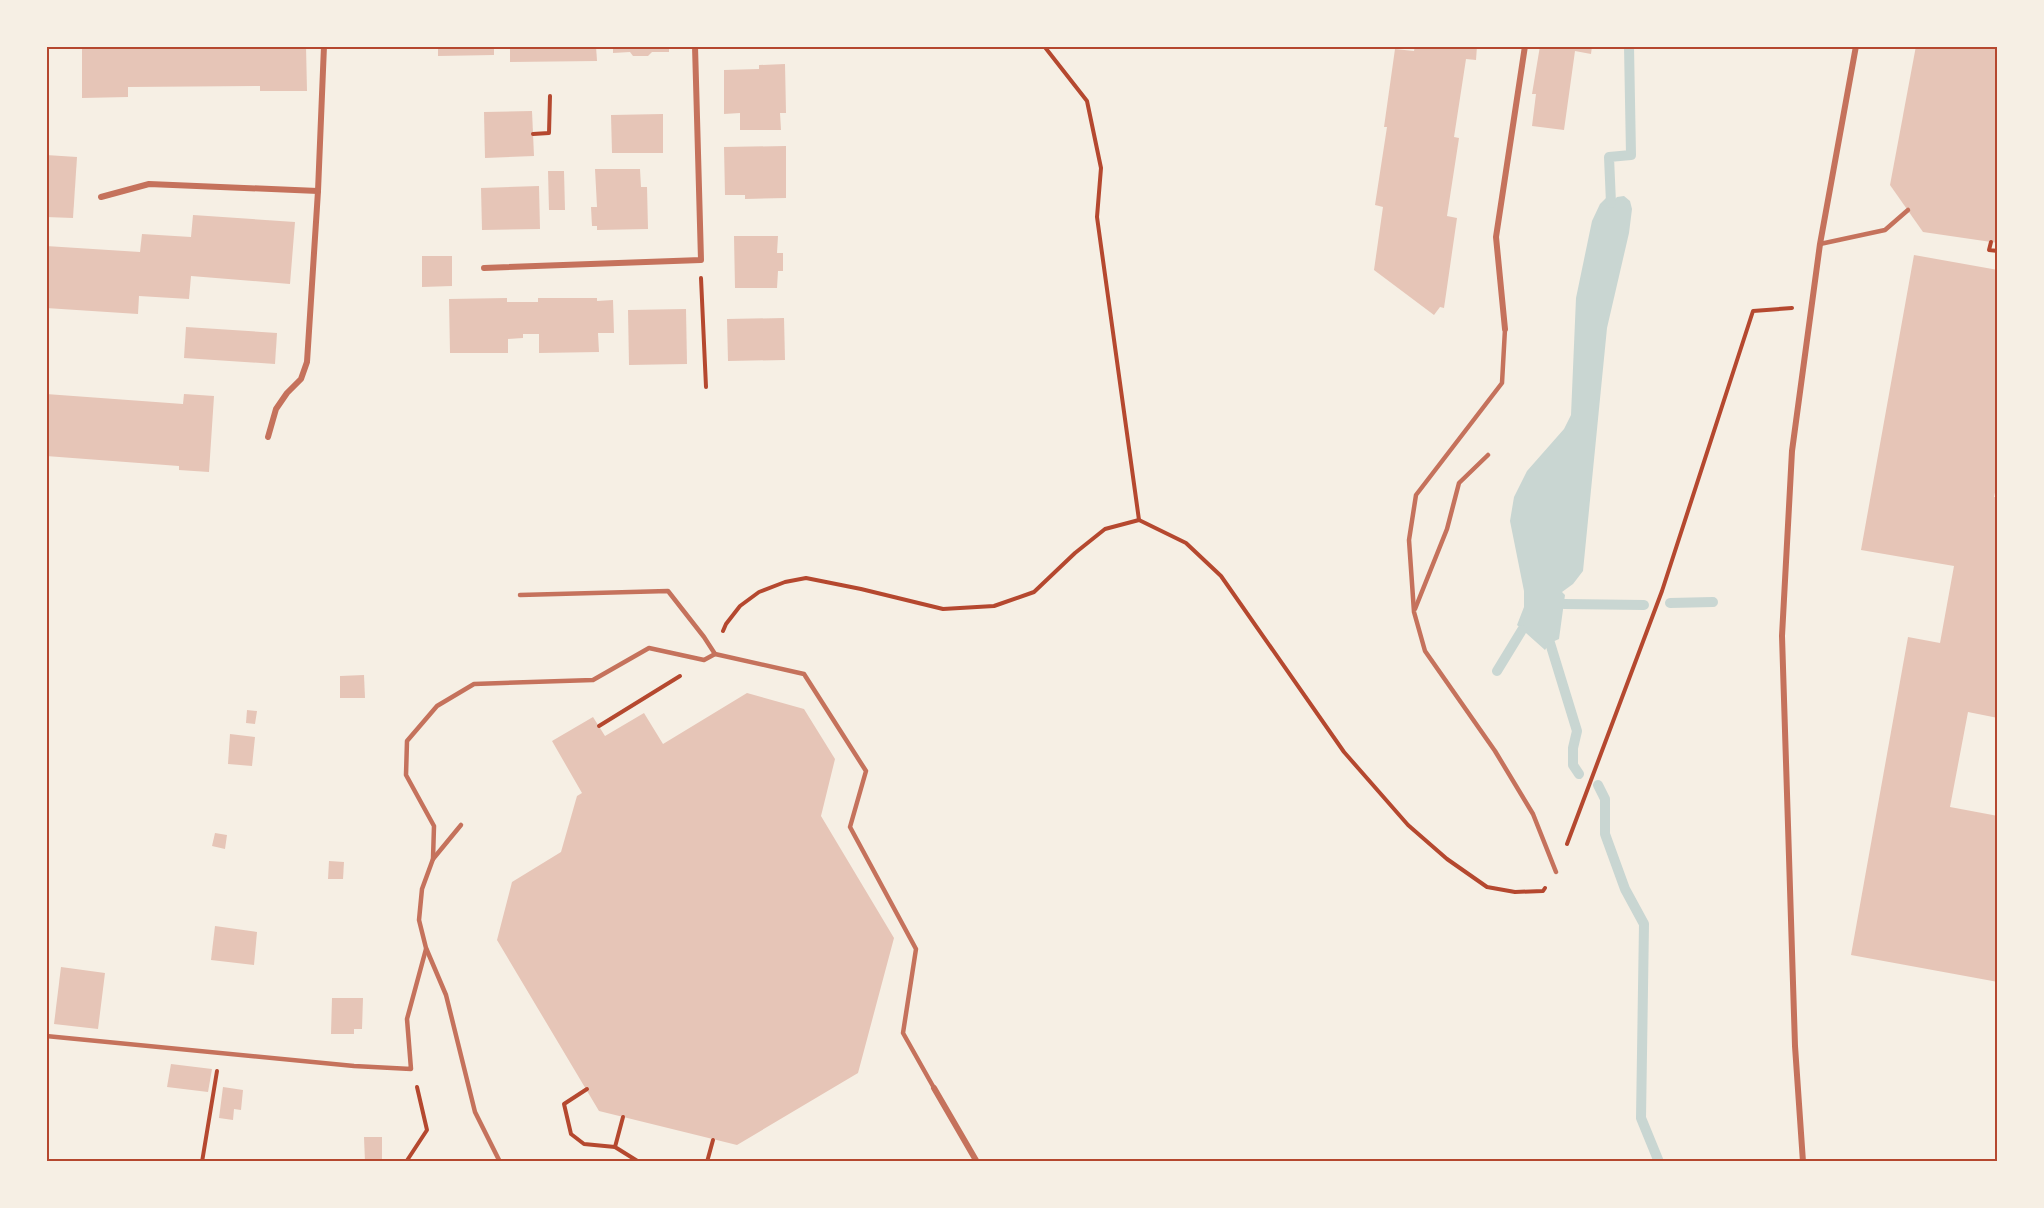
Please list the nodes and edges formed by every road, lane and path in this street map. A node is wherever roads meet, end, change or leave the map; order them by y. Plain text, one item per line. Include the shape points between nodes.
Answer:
1 (324, 46) edge
2 (695, 46) edge
3 (1044, 46) edge
4 (1525, 46) edge
5 (1856, 46) edge
6 (550, 96) dead end
7 (533, 134) dead end
8 (318, 191) junction
9 (101, 197) dead end
10 (1908, 210) dead end
11 (1991, 242) dead end
12 (1820, 244) junction
13 (1998, 251) edge
14 (700, 260) junction
15 (484, 268) dead end
16 (1810, 306) junction
17 (1505, 329) joint
18 (706, 387) dead end
19 (268, 436) dead end
20 (1488, 456) dead end
21 (1139, 520) junction
22 (520, 595) dead end
23 (1414, 612) junction
24 (715, 654) junction
25 (704, 660) junction
26 (599, 726) dead end
27 (461, 825) dead end
28 (433, 859) junction
29 (1556, 872) junction
30 (426, 948) junction
31 (46, 1035) edge
32 (219, 1053) junction
33 (411, 1069) junction
34 (934, 1088) joint
35 (587, 1089) dead end
36 (623, 1117) dead end
37 (713, 1140) dead end
38 (615, 1148) junction
39 (202, 1161) edge
40 (406, 1161) edge
41 (500, 1161) edge
42 (639, 1161) edge
43 (707, 1161) edge
44 (976, 1161) edge
45 (1803, 1161) edge

1 - 8 street
2 - 14 street
3 - 21 path via 1088,101 1101,168 1097,217
4 - 17 street via 1496,237
5 - 12 street
6 - 7 path via 549,133
8 - 9 street via 149,184
8 - 19 street via 307,362 301,379 276,409
10 - 12 lane via 1886,230
11 - 13 path via 1989,250
12 - 16 street
14 - 15 street
14 - 18 path
16 - 29 path via 1753,311 1662,591
16 - 45 street via 1792,451 1782,636 1795,1046
17 - 23 lane via 1502,383 1416,495 1409,540
20 - 23 lane via 1459,483 1447,529
21 - 24 path via 1105,530 1034,592 994,606 943,609 806,578 786,582 759,592 740,606 726,624
21 - 29 path via 1186,543 1221,576 1344,752 1408,825 1447,859 1487,886 1515,892 1543,891
22 - 24 lane via 668,591
23 - 29 lane via 1425,651 1495,751 1533,814
24 - 25 lane
24 - 34 lane via 804,674 866,771 850,827 916,950 903,1033
25 - 26 path
25 - 28 lane via 649,648 593,680 474,684 437,706 407,741 406,776 434,826
27 - 28 lane
28 - 30 lane via 422,889 419,920
30 - 33 lane via 407,1019
30 - 41 lane via 446,995 475,1112
31 - 32 lane
32 - 33 lane
32 - 39 path
33 - 40 path via 427,1130
34 - 44 street
35 - 38 path via 564,1104 571,1134 584,1144
36 - 38 path
37 - 43 path
38 - 42 path

